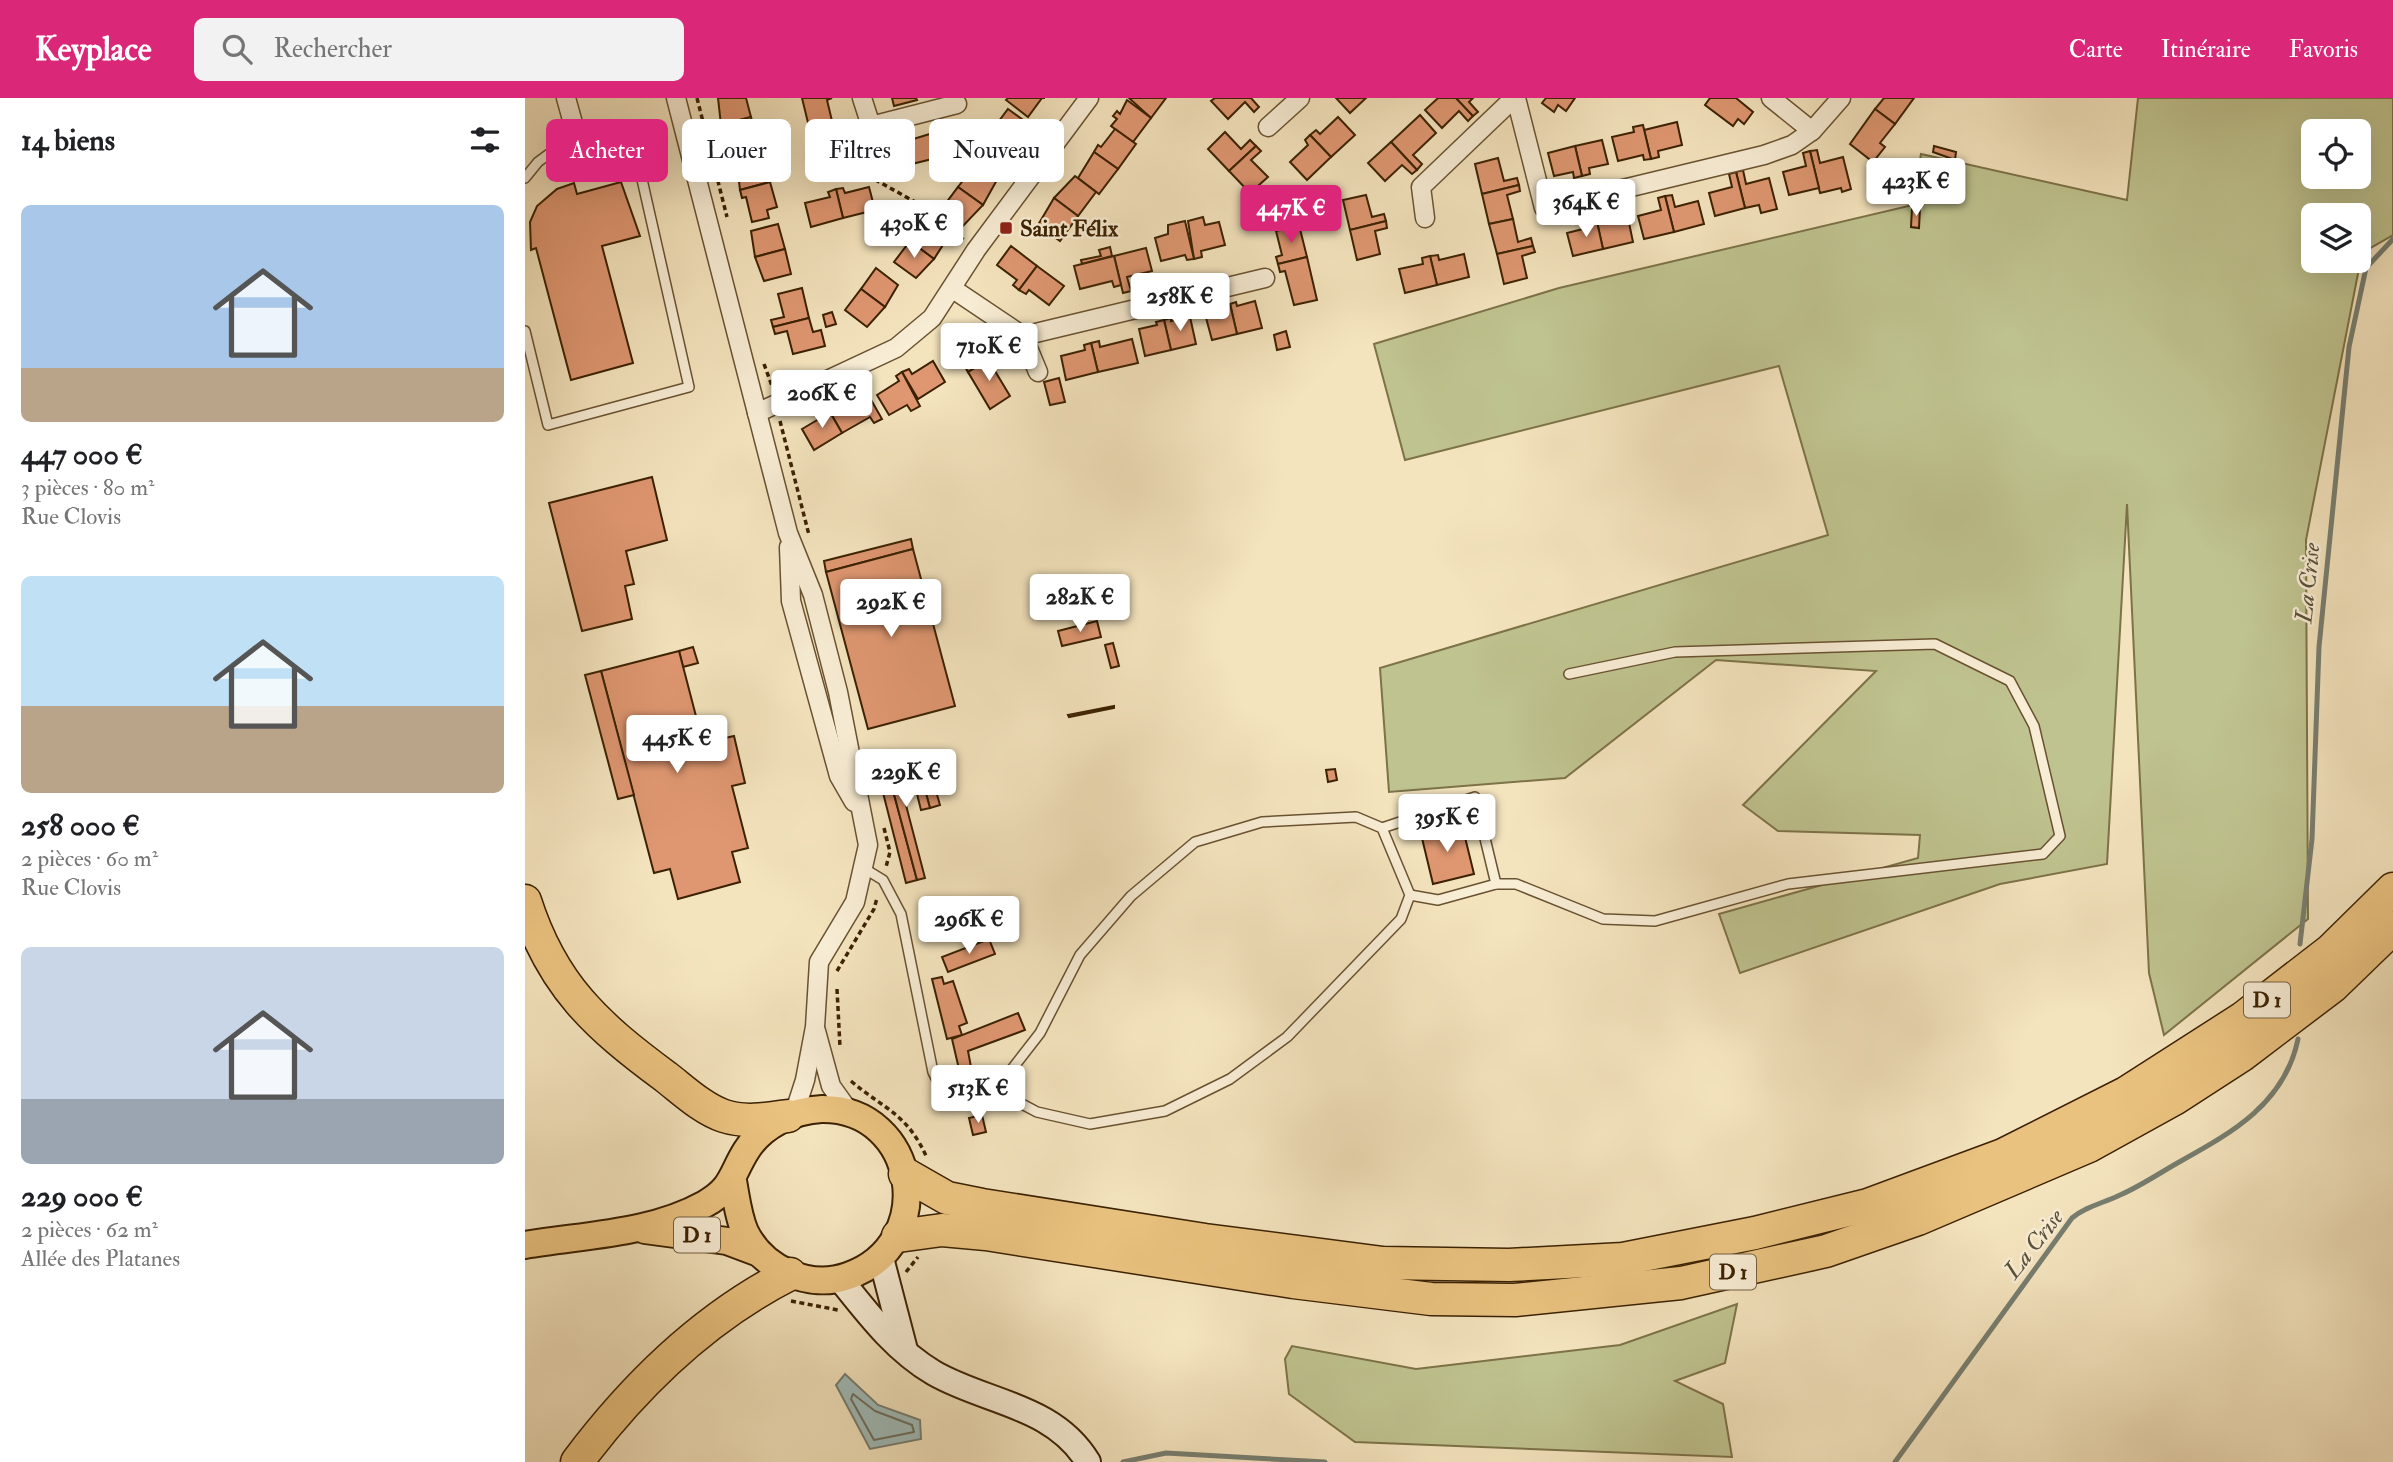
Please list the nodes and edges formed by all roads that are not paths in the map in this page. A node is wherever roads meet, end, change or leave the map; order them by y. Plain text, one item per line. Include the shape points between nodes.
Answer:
1 (566, 98) edge
2 (676, 98) edge
3 (862, 98) edge
4 (1089, 98) edge
5 (1300, 98) edge
6 (1515, 98) edge
7 (1771, 98) edge
8 (1841, 98) edge
9 (957, 104) dead end
10 (572, 119) edge
11 (868, 119) edge
12 (898, 119) edge
13 (1268, 127) dead end
14 (1812, 131) junction
15 (546, 156) edge
16 (525, 178) edge
17 (643, 182) edge
18 (1425, 218) dead end
19 (1265, 278) dead end
20 (953, 289) junction
21 (525, 331) edge
22 (1023, 336) junction
23 (1038, 372) dead end
24 (757, 413) junction
25 (1569, 674) dead end
26 (1382, 828) junction
27 (865, 869) junction
28 (1496, 884) junction
29 (2393, 889) edge
30 (1410, 895) junction
31 (525, 901) edge
32 (2393, 928) edge
33 (815, 1027) junction
34 (988, 1086) junction
35 (851, 1114) junction
36 (791, 1115) junction
37 (917, 1169) junction
38 (733, 1181) junction
39 (633, 1229) junction
40 (525, 1245) edge
41 (889, 1247) junction
42 (759, 1253) junction
43 (840, 1279) junction
44 (789, 1287) junction
45 (906, 1354) junction
46 (1087, 1460) edge
47 (577, 1462) edge

1 - 10 street
2 - 24 street
3 - 11 street
4 - 20 street
5 - 13 street
6 - 14 street via 1544,208 1764,155 1792,145
6 - 18 street via 1421,187
7 - 14 street
8 - 14 street
9 - 12 street
15 - 16 lane
17 - 21 lane via 689,387 548,425
19 - 22 street
20 - 22 street
20 - 24 street via 932,318 896,348
22 - 23 street
24 - 27 street via 788,533 791,601 839,776 863,818 868,845
25 - 28 lane via 1675,652 1935,645 2010,681 2034,726 2060,836 2043,854 1788,884 1655,921 1604,919 1517,884
26 - 28 lane via 1475,797
26 - 30 lane
26 - 34 lane via 1356,817 1262,822 1195,842 1131,896 1080,955 1040,1033 1005,1079
27 - 33 street via 855,902 819,962
27 - 34 lane via 883,880 901,914 933,1072 940,1086 966,1096
28 - 30 lane via 1438,900
29 - 37 highway, D 1 via 2332,950 2243,1018 2126,1093 2003,1155 1868,1205 1623,1259 1509,1265 1383,1263 947,1198
30 - 34 lane via 1401,919 1287,1037 1230,1079 1165,1111 1090,1124 1037,1112
31 - 36 highway via 559,978 608,1034 715,1112 749,1121
32 - 41 highway, D 1 via 2333,986 2242,1055 2089,1146 1918,1219 1826,1251 1681,1283 1515,1300 1431,1300 942,1230
33 - 35 street via 831,1086
33 - 36 street via 805,1080
35 - 36 main road via 823,1109
35 - 37 main road via 875,1128
36 - 38 main road via 753,1141
37 - 41 main road via 906,1216
38 - 39 main road, D 1 via 704,1205
38 - 42 main road via 745,1232
39 - 40 main road, D 1
39 - 42 main road, D 1 via 700,1236
41 - 43 main road via 862,1272
41 - 45 street via 890,1298
42 - 44 main road
43 - 44 main road
43 - 45 street
44 - 47 highway via 735,1306 666,1363
45 - 46 street via 936,1374 1028,1409 1080,1448

